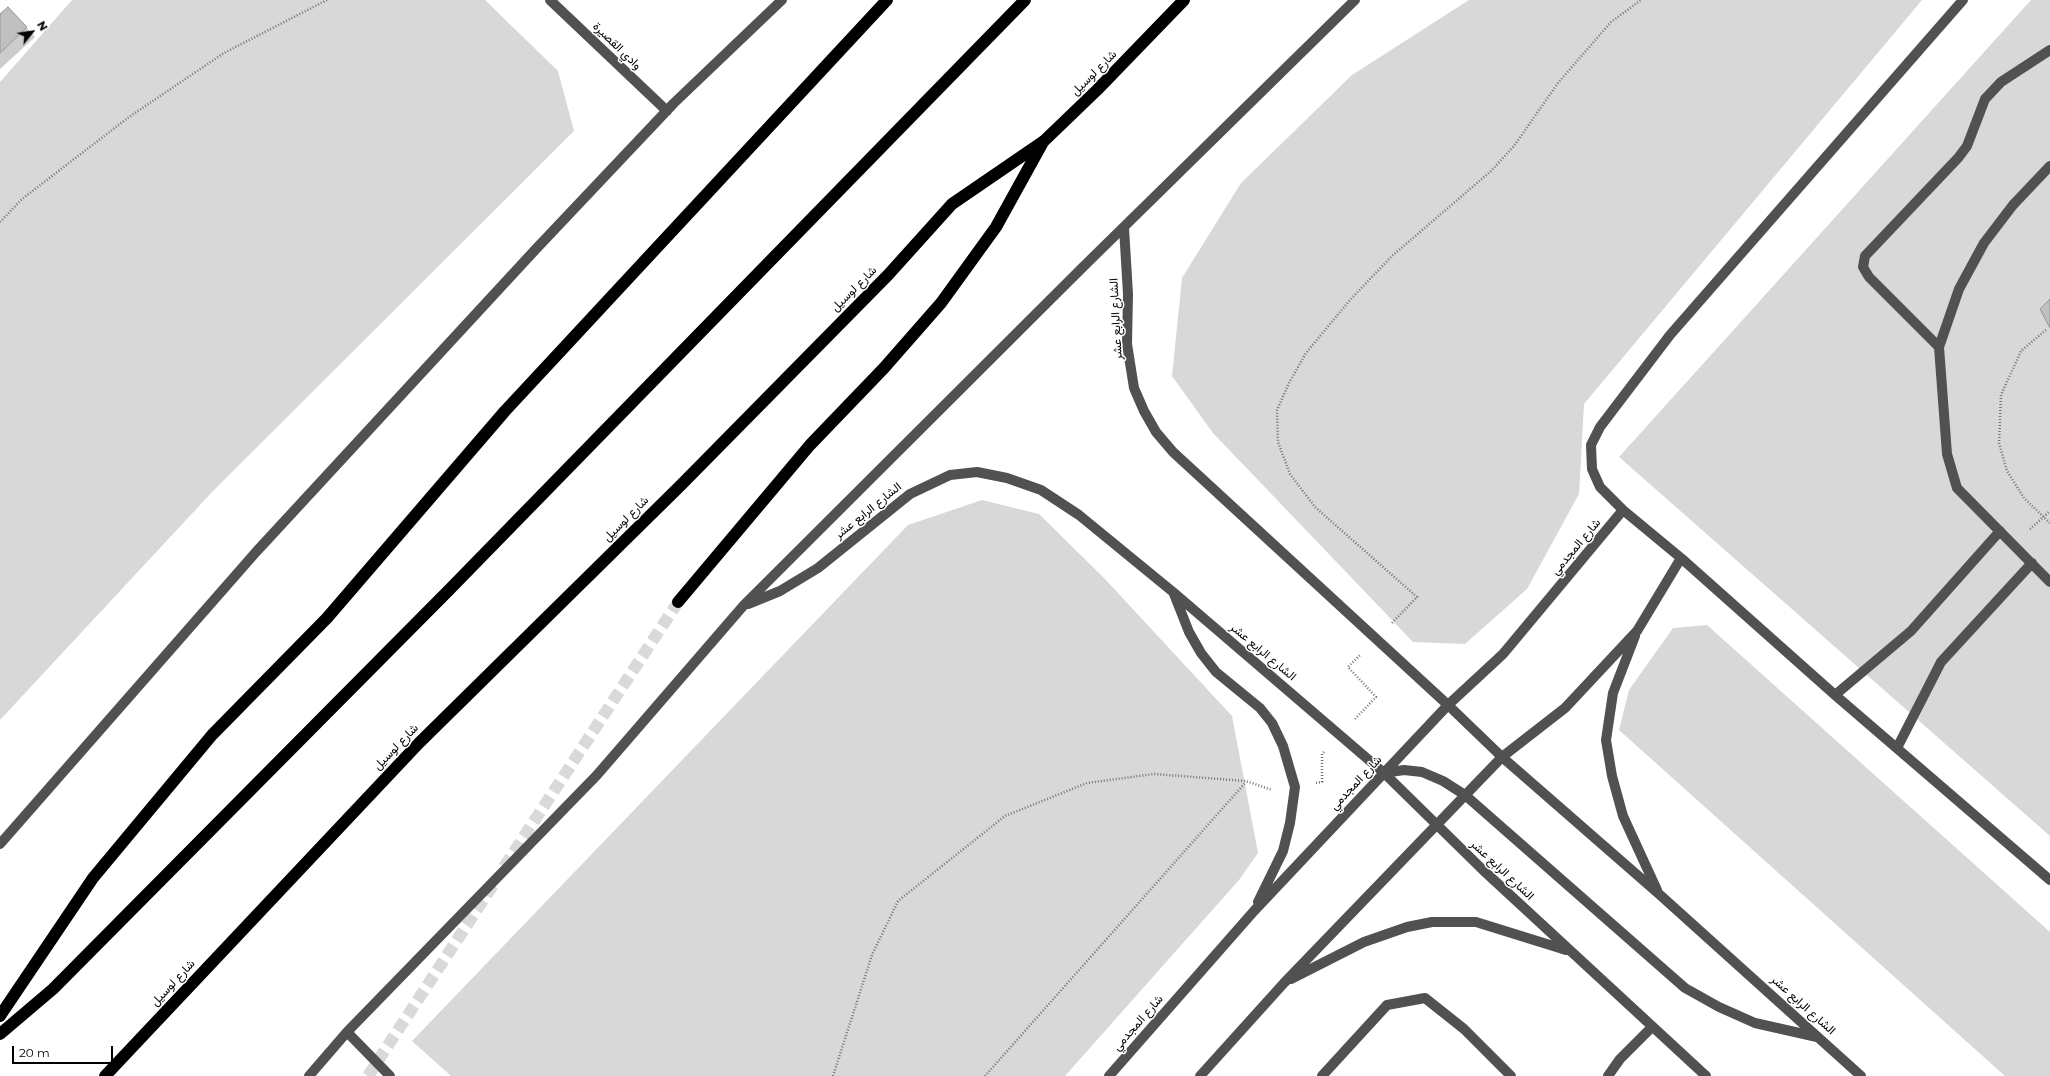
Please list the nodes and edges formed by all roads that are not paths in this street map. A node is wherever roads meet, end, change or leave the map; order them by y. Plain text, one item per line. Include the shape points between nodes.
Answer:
1 (550, 0) edge
2 (782, 0) edge
3 (887, 0) edge
4 (1025, 0) edge
5 (1184, 0) edge
6 (1355, 0) edge
7 (1963, 0) edge
8 (2050, 50) edge
9 (667, 111) junction
10 (1044, 141) junction
11 (2050, 166) edge
12 (1124, 228) junction
13 (1939, 347) junction
14 (1623, 510) junction
15 (2000, 531) junction
16 (1681, 558) junction
17 (2032, 563) junction
18 (2050, 582) edge
19 (1173, 592) junction
20 (678, 602) tunnel mouth
21 (744, 605) junction
22 (1637, 631) junction
23 (1835, 695) junction
24 (1448, 705) junction
25 (1897, 748) junction
26 (1502, 757) junction
27 (1384, 773) junction
28 (1465, 795) junction
29 (1436, 826) junction
30 (0, 844) edge
31 (2050, 880) edge
32 (1658, 894) junction
33 (1254, 911) junction
34 (1569, 951) junction
35 (1284, 983) junction
36 (0, 1016) edge
37 (1652, 1027) junction
38 (347, 1032) junction
39 (0, 1034) edge
40 (1819, 1037) junction
41 (105, 1076) edge
42 (309, 1076) edge
43 (390, 1076) edge
44 (1109, 1076) edge
45 (1200, 1076) edge
46 (1322, 1076) edge
47 (1511, 1076) edge
48 (1608, 1076) edge
49 (1706, 1076) edge
50 (1861, 1076) edge

1 - 9 street, وادي القصيرة
2 - 9 street
3 - 36 highway via 505,411 327,618 212,735 93,878
4 - 39 highway via 432,607 53,989
5 - 10 highway, شارع لوسيل
6 - 12 street
7 - 14 street via 1670,335 1600,427 1590,445 1592,469 1600,487
8 - 13 street via 2001,82 1985,98 1967,146 1958,158 1865,256 1863,267 1869,277
9 - 30 street via 256,552
10 - 20 highway via 996,227 941,303 884,368 810,445
10 - 41 highway, شارع لوسيل via 952,204 888,275 760,405 419,743
11 - 13 street via 2013,205 1984,243 1959,289
12 - 21 street
12 - 24 street, الشارع الرابع عشر via 1128,294 1127,344 1134,388 1156,432 1173,452
13 - 15 street via 1947,454 1957,488
14 - 16 street
14 - 24 street, شارع المجدمي via 1503,654
15 - 17 street
15 - 23 street via 1911,631
16 - 22 street
16 - 23 street
17 - 18 street
17 - 25 street via 1941,662
19 - 21 street, الشارع الرابع عشر via 1079,515 1042,490 1007,478 977,472 950,475 910,494 818,568 780,591
19 - 27 street, الشارع الرابع عشر
19 - 33 street via 1189,632 1201,653 1216,672 1254,703 1272,723 1283,746 1294,787 1293,805 1283,851
21 - 38 street via 597,775
22 - 26 street via 1565,708
22 - 32 street via 1613,693 1606,740 1612,776 1623,816
23 - 25 street
24 - 26 street, الشارع الرابع عشر
24 - 27 street, شارع المجدمي
25 - 31 street
26 - 28 street
26 - 32 street, الشارع الرابع عشر
27 - 28 street via 1404,770 1422,772
27 - 29 street, الشارع الرابع عشر
27 - 33 street, شارع المجدمي
28 - 29 street
28 - 40 street via 1685,988 1755,1023
29 - 34 street, الشارع الرابع عشر
29 - 35 street
32 - 40 street, الشارع الرابع عشر
33 - 44 street, شارع المجدمي
34 - 35 street via 1476,922 1432,922 1364,942
34 - 37 street, الشارع الرابع عشر
35 - 45 street
37 - 48 street via 1620,1059
37 - 49 street, الشارع الرابع عشر
38 - 42 street
38 - 43 street
40 - 50 street, الشارع الرابع عشر
46 - 47 street via 1387,1005 1425,998 1464,1029

